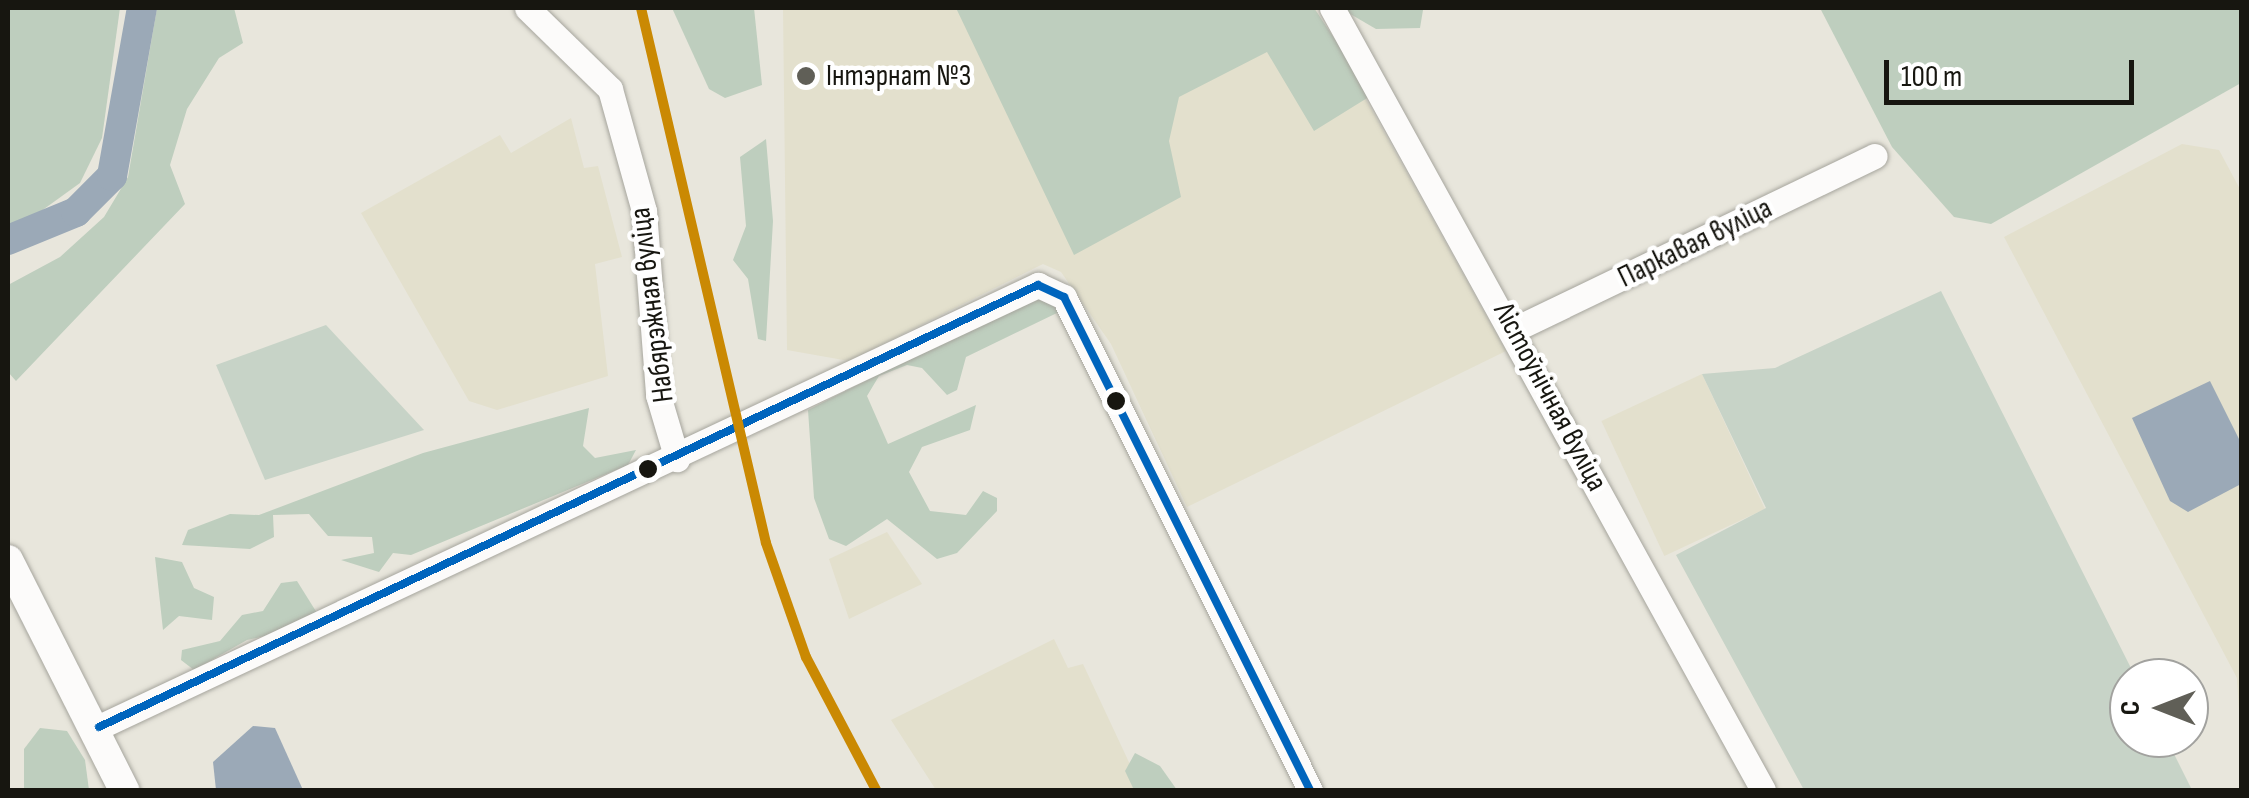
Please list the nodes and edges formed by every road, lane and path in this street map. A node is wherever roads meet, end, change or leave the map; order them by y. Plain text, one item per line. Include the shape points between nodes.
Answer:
1 (527, 8) edge
2 (1332, 8) edge
3 (1876, 156) dead end
4 (1515, 329) junction
5 (676, 460) junction
6 (8, 560) edge
7 (99, 727) junction
8 (124, 790) edge
9 (1310, 790) edge
10 (1763, 790) edge

1 - 5 street, Набярэжная вуліца via 610,89 644,211 658,395
2 - 4 street, Лістоўнічная вуліца
3 - 4 street, Паркавая вуліца
4 - 10 street, Лістоўнічная вуліца
5 - 7 street
5 - 9 street via 1038,286 1064,296
6 - 7 main road
7 - 8 main road

